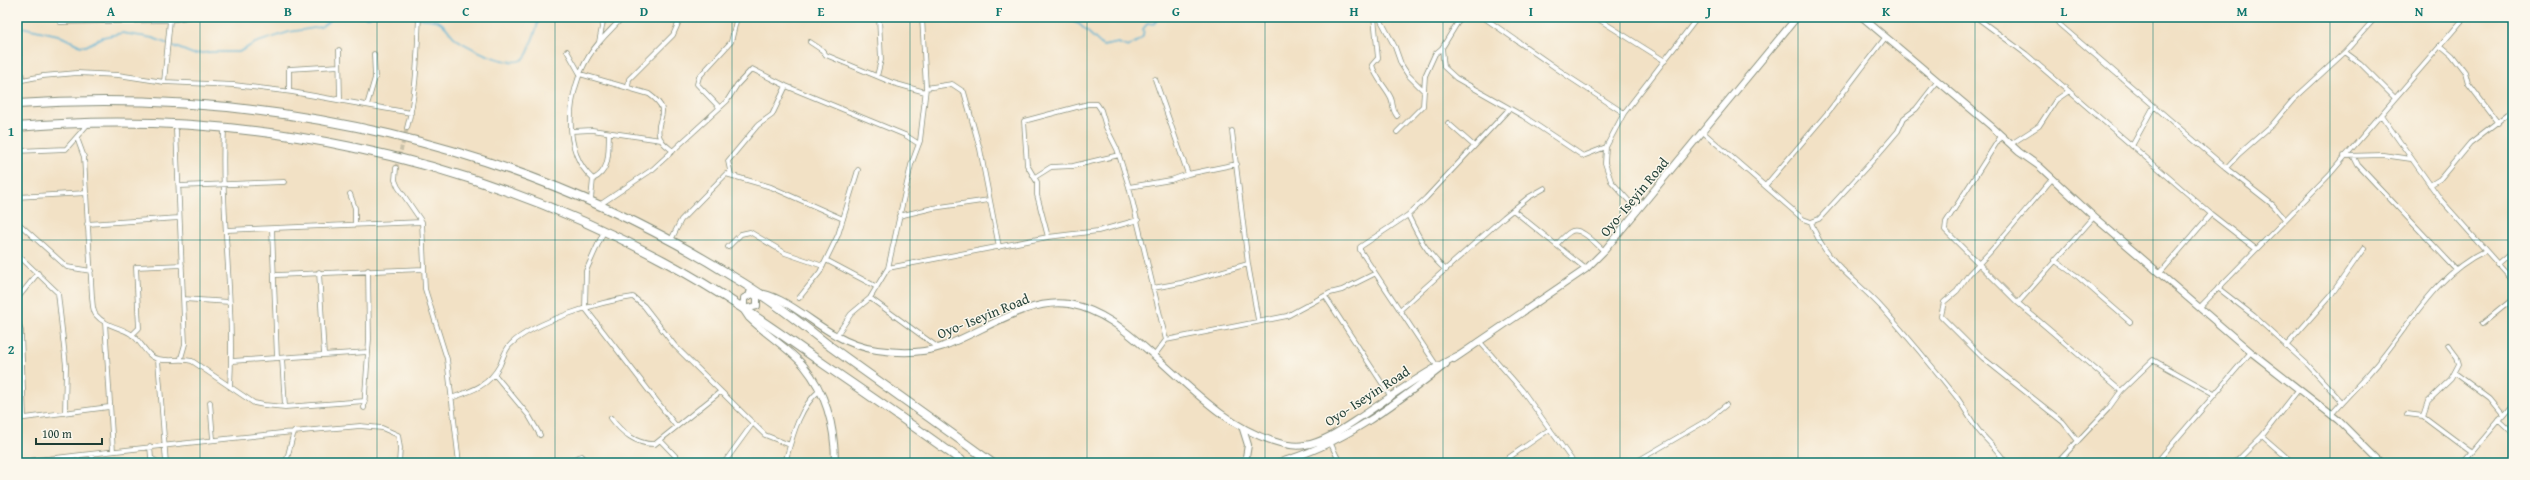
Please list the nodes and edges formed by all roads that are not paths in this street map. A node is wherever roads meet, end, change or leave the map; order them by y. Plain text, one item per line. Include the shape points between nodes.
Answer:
1 (59, 17) edge
2 (188, 17) edge
3 (604, 17) edge
4 (623, 17) edge
5 (681, 17) edge
6 (737, 17) edge
7 (879, 17) edge
8 (922, 17) edge
9 (1374, 17) edge
10 (1379, 17) edge
11 (1461, 17) edge
12 (1483, 17) edge
13 (1595, 17) edge
14 (1698, 17) edge
15 (1797, 17) edge
16 (1862, 17) edge
17 (1976, 17) edge
18 (2376, 17) edge
19 (2465, 17) edge
20 (2508, 17) edge
21 (170, 20) junction
22 (419, 20) edge
23 (2513, 21) edge
24 (2059, 24) dead end
25 (17, 36) edge
26 (1885, 38) junction
27 (599, 42) junction
28 (810, 42) dead end
29 (2440, 45) junction
30 (1442, 48) junction
31 (339, 50) dead end
32 (567, 50) dead end
33 (2345, 52) junction
34 (374, 54) dead end
35 (1665, 61) junction
36 (339, 66) junction
37 (580, 74) junction
38 (877, 76) junction
39 (22, 78) junction
40 (1155, 79) dead end
41 (17, 81) edge
42 (164, 82) junction
43 (1937, 82) junction
44 (786, 86) junction
45 (628, 87) junction
46 (926, 90) junction
47 (289, 91) junction
48 (1424, 91) junction
49 (2069, 91) junction
50 (331, 98) junction
51 (2394, 98) junction
52 (17, 104) edge
53 (367, 106) junction
54 (2154, 106) junction
55 (719, 107) junction
56 (1509, 109) junction
57 (2513, 110) edge
58 (411, 113) junction
59 (1624, 113) junction
60 (2381, 115) junction
61 (1396, 116) dead end
62 (90, 122) junction
63 (1448, 123) dead end
64 (2498, 123) junction
65 (17, 126) edge
66 (407, 128) tunnel mouth
67 (224, 129) junction
68 (176, 130) dead end
69 (572, 131) junction
70 (1232, 131) dead end
71 (1397, 132) dead end
72 (1704, 133) junction
73 (610, 134) junction
74 (2001, 136) junction
75 (77, 138) junction
76 (661, 140) junction
77 (919, 144) junction
78 (2011, 144) junction
79 (1473, 146) junction
80 (1606, 146) junction
81 (2132, 146) junction
82 (17, 151) edge
83 (673, 151) junction
84 (1119, 155) junction
85 (2344, 156) junction
86 (2354, 157) junction
87 (2412, 159) junction
88 (1238, 164) junction
89 (396, 168) tunnel mouth
90 (2226, 168) junction
91 (858, 170) dead end
92 (1188, 174) junction
93 (731, 175) junction
94 (1035, 177) junction
95 (2053, 178) junction
96 (593, 179) junction
97 (284, 182) dead end
98 (223, 184) junction
99 (1766, 185) junction
100 (2430, 185) junction
101 (179, 186) junction
102 (1129, 187) junction
103 (1545, 188) dead end
104 (86, 193) junction
105 (350, 194) dead end
106 (17, 197) edge
107 (591, 199) junction
108 (990, 200) junction
109 (601, 204) junction
110 (1513, 210) junction
111 (1639, 211) junction
112 (2211, 214) junction
113 (1408, 215) junction
114 (899, 216) junction
115 (2094, 217) junction
116 (179, 218) junction
117 (2284, 218) junction
118 (843, 219) junction
119 (1138, 220) junction
120 (17, 222) edge
121 (422, 222) junction
122 (1811, 222) junction
123 (87, 224) junction
124 (355, 224) junction
125 (272, 229) junction
126 (227, 230) junction
127 (604, 230) junction
128 (1048, 237) junction
129 (670, 240) junction
130 (1556, 245) junction
131 (728, 247) dead end
132 (999, 247) junction
133 (2364, 248) dead end
134 (2256, 249) junction
135 (1604, 251) junction
136 (2485, 251) junction
137 (2513, 251) edge
138 (17, 254) edge
139 (826, 260) junction
140 (2054, 260) junction
141 (1248, 264) junction
142 (1978, 264) junction
143 (182, 265) junction
144 (2497, 265) junction
145 (823, 266) junction
146 (888, 268) junction
147 (424, 269) junction
148 (1586, 269) junction
149 (2456, 269) junction
150 (368, 270) junction
151 (1446, 270) junction
152 (90, 271) junction
153 (319, 272) junction
154 (2161, 272) junction
155 (38, 273) junction
156 (276, 274) junction
157 (1374, 274) junction
158 (2513, 281) edge
159 (875, 286) junction
160 (1153, 288) junction
161 (2218, 288) junction
162 (758, 296) junction
163 (799, 298) dead end
164 (870, 298) junction
165 (17, 299) edge
166 (183, 299) junction
167 (776, 299) junction
168 (1327, 299) dead end
169 (2513, 299) edge
170 (230, 302) junction
171 (2018, 303) junction
172 (2200, 307) junction
173 (585, 308) junction
174 (1400, 310) junction
175 (750, 311) junction
176 (17, 318) edge
177 (1258, 320) junction
178 (105, 322) junction
179 (2130, 322) dead end
180 (2482, 324) dead end
181 (132, 335) junction
182 (836, 336) junction
183 (1166, 340) junction
184 (1479, 341) junction
185 (2448, 345) dead end
186 (936, 346) dead end
187 (2286, 346) junction
188 (368, 352) junction
189 (2251, 352) junction
190 (324, 355) junction
191 (1154, 356) junction
192 (1457, 356) junction
193 (181, 358) junction
194 (280, 358) junction
195 (158, 360) junction
196 (232, 361) junction
197 (1437, 366) junction
198 (2455, 373) junction
199 (494, 375) junction
200 (230, 387) junction
201 (2299, 389) junction
202 (820, 390) junction
203 (2121, 391) junction
204 (720, 392) junction
205 (2214, 394) junction
206 (1391, 397) junction
207 (451, 398) junction
208 (365, 401) junction
209 (210, 402) dead end
210 (2342, 402) junction
211 (1726, 404) dead end
212 (2513, 404) edge
213 (109, 407) junction
214 (285, 407) junction
215 (364, 408) dead end
216 (65, 413) junction
217 (2407, 414) dead end
218 (2331, 415) junction
219 (2503, 415) junction
220 (2423, 416) junction
221 (24, 418) junction
222 (611, 418) dead end
223 (17, 419) edge
224 (2499, 420) junction
225 (753, 423) junction
226 (676, 426) junction
227 (1243, 429) junction
228 (1550, 429) junction
229 (294, 431) junction
230 (2513, 433) edge
231 (540, 435) dead end
232 (2262, 436) junction
233 (213, 439) junction
234 (660, 440) junction
235 (2078, 441) junction
236 (165, 444) junction
237 (1331, 444) junction
238 (790, 445) junction
239 (150, 446) junction
240 (113, 451) junction
241 (2471, 452) junction
242 (92, 455) junction
243 (39, 461) edge
244 (17, 462) edge
245 (93, 463) edge
246 (159, 463) edge
247 (166, 463) edge
248 (286, 463) edge
249 (400, 463) edge
250 (459, 463) edge
251 (561, 463) edge
252 (588, 463) edge
253 (682, 463) edge
254 (724, 463) edge
255 (785, 463) edge
256 (835, 463) edge
257 (965, 463) edge
258 (992, 463) edge
259 (1245, 463) edge
260 (1277, 463) edge
261 (1340, 463) edge
262 (1501, 463) edge
263 (1574, 463) edge
264 (1634, 463) edge
265 (2006, 463) edge
266 (2057, 463) edge
267 (2156, 463) edge
268 (2235, 463) edge
269 (2293, 463) edge
270 (2381, 463) edge
271 (2463, 463) edge

1 - 21 street via 60,22
2 - 21 street
3 - 27 street
4 - 27 street
5 - 45 street via 673,35 629,79
6 - 55 street via 731,42 699,77 697,84
7 - 38 street via 881,60
8 - 46 street
9 - 61 street via 1378,58 1372,66 1391,98 1391,109
10 - 48 street via 1396,47 1401,64
11 - 30 street
12 - 59 street
13 - 35 street
14 - 35 street
15 - 72 main road, Oyo- Iseyin Road
16 - 26 main road
17 - 49 street via 2026,54
18 - 33 street
19 - 29 street
20 - 23 street
21 - 42 street
22 - 58 street
24 - 54 street
25 - 39 street
26 - 43 main road
26 - 99 street via 1829,111
27 - 37 street
28 - 38 street via 826,55
29 - 51 street
29 - 64 street via 2452,55 2465,72 2468,83
30 - 48 street via 1435,54 1425,76
30 - 56 street via 1444,67 1456,78
31 - 36 street
32 - 37 street
33 - 51 street via 2360,63
33 - 90 street via 2292,100 2272,125
34 - 53 street via 375,78
35 - 59 street
36 - 47 street via 289,69
36 - 50 street via 340,99
37 - 45 street
37 - 69 street via 571,107
38 - 46 street via 893,83
39 - 41 street
39 - 42 street via 77,73 136,77
40 - 92 street
42 - 47 street via 234,85
43 - 74 main road
43 - 122 street via 1916,109 1904,118 1898,132 1860,175 1819,219
44 - 55 street via 752,69
44 - 77 street via 905,135
44 - 93 street via 772,115 758,125 728,161
45 - 76 street via 649,94 661,106 658,134
46 - 77 street
46 - 108 street via 952,84 964,92
47 - 50 street
48 - 71 street via 1423,106
49 - 78 street via 2056,100 2039,126
49 - 81 street
50 - 53 street
51 - 60 street
52 - 107 highway via 55,101 178,102 244,107 324,120 394,134 460,152
53 - 58 street
54 - 81 street
54 - 90 street
55 - 83 street
56 - 79 street
56 - 80 street via 1583,156
57 - 64 street
58 - 66 street
59 - 80 street
60 - 85 street
60 - 87 street
62 - 65 highway
62 - 67 highway via 176,124
62 - 75 street
63 - 79 street
64 - 100 street via 2470,143 2440,179
67 - 98 street
67 - 127 highway via 284,135 354,147 422,164 480,180
68 - 101 street
69 - 73 street via 592,130
69 - 96 street via 574,148 586,172
70 - 88 street
72 - 99 street
72 - 111 main road, Oyo- Iseyin Road
73 - 76 street
73 - 96 street via 606,169 602,175
74 - 78 main road
74 - 142 street via 1944,225 1945,230
75 - 82 street via 66,149
75 - 104 street via 84,157
76 - 83 street
77 - 114 street
78 - 95 main road
79 - 113 street
80 - 111 street via 1605,163 1611,181
81 - 112 street
83 - 109 street via 637,181
84 - 94 street via 1073,166 1052,167
84 - 94 street via 1097,104 1026,119 1023,125 1027,165
84 - 102 street
85 - 86 street
85 - 117 street
86 - 87 street via 2383,155
86 - 149 street via 2358,165
87 - 100 street
88 - 92 street
88 - 141 street
89 - 121 street via 395,180
90 - 117 street via 2273,205
91 - 118 street
92 - 102 street via 1171,180
93 - 118 street via 771,187
93 - 129 street via 726,174 681,220
94 - 128 street
95 - 115 main road
95 - 142 street
96 - 107 street
97 - 98 street
98 - 101 street
98 - 126 street
99 - 122 street via 1803,219
100 - 136 street
101 - 116 street
102 - 119 street
103 - 110 street
104 - 106 street
104 - 123 street
105 - 124 street
107 - 109 highway
108 - 114 street
108 - 132 street
109 - 129 highway
110 - 130 street
110 - 151 street
111 - 135 main road, Oyo- Iseyin Road
112 - 134 street
112 - 154 street
113 - 151 street via 1419,238 1437,263
113 - 157 street via 1360,247
114 - 146 street
115 - 140 street
115 - 154 main road
116 - 123 street
116 - 143 street
117 - 134 street
118 - 139 street
119 - 128 street via 1098,231
119 - 160 street
120 - 152 street via 67,267
121 - 124 street
121 - 147 street
122 - 265 street via 1818,241 1836,266 1856,281 1928,361 1957,397 1978,430 1996,448
123 - 152 street
124 - 125 street
125 - 126 street
125 - 156 street
126 - 170 street
127 - 173 street via 586,271
127 - 175 highway
128 - 132 street
129 - 162 highway
130 - 135 street via 1574,230 1592,240
130 - 148 street
131 - 145 street via 741,234 750,232 785,253
132 - 146 street
133 - 187 street via 2331,295
134 - 161 street
135 - 148 main road, Oyo- Iseyin Road
136 - 144 street
136 - 149 street
137 - 144 street
138 - 155 street
139 - 145 street
139 - 159 street
140 - 171 street
140 - 179 street via 2078,276
141 - 160 street via 1181,283
141 - 177 street
142 - 171 street
142 - 235 street via 1957,291 1944,302 1941,316 1983,358 2063,422
143 - 166 street
143 - 181 street via 136,267 139,328
144 - 158 street
145 - 163 street
146 - 159 street
147 - 150 street
147 - 207 street via 430,310 446,359
148 - 184 main road, Oyo- Iseyin Road
149 - 210 street via 2432,291 2382,357
150 - 153 street
150 - 188 street
151 - 174 street
152 - 178 street via 93,311
153 - 156 street
153 - 190 street
154 - 172 main road
155 - 165 street
155 - 216 street via 58,292 60,299 67,389
156 - 194 street
157 - 174 street
157 - 177 street via 1342,290 1330,293 1288,316
159 - 164 street
160 - 183 street
161 - 172 street
161 - 187 street via 2250,312
162 - 167 main road
162 - 167 main road, Oyo- Iseyin Road
162 - 175 main road
162 - 175 main road via 746,296
162 - 258 highway
164 - 182 street via 852,314
164 - 186 street
166 - 170 street
166 - 193 street via 184,344
167 - 182 main road, Oyo- Iseyin Road
168 - 206 street
169 - 180 street
170 - 196 street
171 - 203 street
172 - 189 main road
173 - 199 street via 517,338 506,350
173 - 204 street via 618,299 636,298 675,346
173 - 226 street
174 - 197 street
175 - 202 main road via 804,365
175 - 257 highway
176 - 221 street via 21,331
177 - 183 street
178 - 181 street
178 - 213 street
181 - 195 street
182 - 191 main road, Oyo- Iseyin Road via 875,350 917,351 938,348 1021,311 1052,304 1066,304 1095,311 1113,321
183 - 191 street
184 - 192 main road, Oyo- Iseyin Road
184 - 228 street via 1522,390
185 - 198 street via 2459,364
187 - 210 street
188 - 190 street
188 - 208 street
189 - 201 main road
189 - 205 street
190 - 194 street
191 - 227 main road, Oyo- Iseyin Road
192 - 197 main road, Oyo- Iseyin Road
192 - 237 main road, Oyo- Iseyin Road via 1381,412
193 - 195 street
193 - 200 street via 192,361
194 - 196 street
194 - 214 street
195 - 236 street
196 - 200 street
197 - 206 main road, Oyo- Iseyin Road
198 - 219 street via 2490,399
198 - 220 street via 2428,401
199 - 207 street via 482,386
199 - 231 street via 529,416
200 - 214 street via 254,403
201 - 218 main road
201 - 232 street
202 - 238 street via 810,398 802,412
202 - 256 main road via 832,425
203 - 205 street via 2153,360
203 - 235 street
204 - 225 street
204 - 226 street
205 - 267 street
206 - 227 main road, Oyo- Iseyin Road via 1340,430 1304,446 1281,444
207 - 250 street
208 - 214 street
208 - 215 street
209 - 233 street
210 - 218 street
211 - 264 street via 1709,418
212 - 219 street
213 - 216 street
213 - 240 street
216 - 221 street
217 - 220 street
218 - 270 main road
219 - 224 street
220 - 241 street
221 - 223 street
222 - 234 street via 620,432 647,445
224 - 230 street
224 - 241 street
225 - 238 street via 765,435
225 - 254 street
226 - 234 street
227 - 259 main road via 1248,445
228 - 262 street
228 - 263 street
229 - 233 street
229 - 248 street
229 - 249 street via 360,426 393,431 399,439
232 - 268 street
232 - 269 street
233 - 236 street
234 - 253 street
235 - 266 street
236 - 239 street
236 - 247 street
237 - 260 main road, Oyo- Iseyin Road
237 - 261 street
238 - 255 street
239 - 240 street
239 - 246 street via 151,458
240 - 242 street
241 - 271 street
242 - 243 street
242 - 245 street
243 - 244 street
251 - 252 street via 582,456

